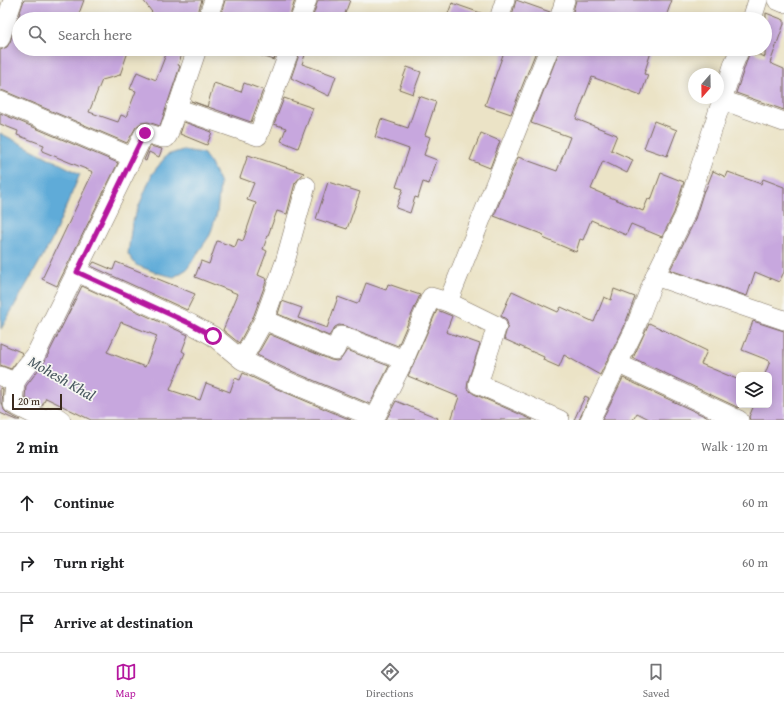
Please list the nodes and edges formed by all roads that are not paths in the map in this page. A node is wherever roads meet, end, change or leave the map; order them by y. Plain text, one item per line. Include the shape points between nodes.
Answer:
1 (13, 0) edge
2 (214, 0) edge
3 (307, 0) edge
4 (505, 0) edge
5 (565, 0) edge
6 (758, 0) edge
7 (777, 0) edge
8 (784, 3) edge
9 (210, 12) edge
10 (303, 12) edge
11 (502, 12) edge
12 (561, 12) edge
13 (754, 12) edge
14 (0, 39) edge
15 (195, 56) edge
16 (287, 56) edge
17 (546, 56) edge
18 (738, 56) edge
19 (724, 94) edge
20 (0, 101) edge
21 (724, 101) edge
22 (721, 104) edge
23 (176, 108) junction
24 (784, 122) edge
25 (132, 156) junction
26 (306, 186) dead end
27 (77, 272) junction
28 (655, 276) junction
29 (448, 302) junction
30 (264, 320) junction
31 (784, 320) edge
32 (242, 360) junction
33 (404, 360) junction
34 (619, 364) junction
35 (8, 379) edge
36 (352, 415) edge
37 (61, 420) edge
38 (560, 420) edge
39 (590, 420) edge
40 (739, 420) edge

1 - 14 street
2 - 9 street
3 - 10 street
4 - 11 street
5 - 12 street
6 - 13 street
7 - 8 street
15 - 23 street
16 - 23 street via 258,136
17 - 29 street
18 - 19 street
20 - 25 street
21 - 24 street
22 - 28 street via 684,218
23 - 25 street via 168,136 163,138 145,133
25 - 27 street
26 - 30 street via 285,262
27 - 32 street via 191,324 213,336
27 - 35 street via 35,356 24,368
28 - 31 street
28 - 34 street
29 - 33 street via 431,297
29 - 38 street via 498,326 478,384
30 - 32 street
30 - 33 street via 335,350 341,336
32 - 36 street
33 - 36 street via 375,418
34 - 39 street
34 - 40 street
35 - 37 street via 13,404 43,419 55,416

